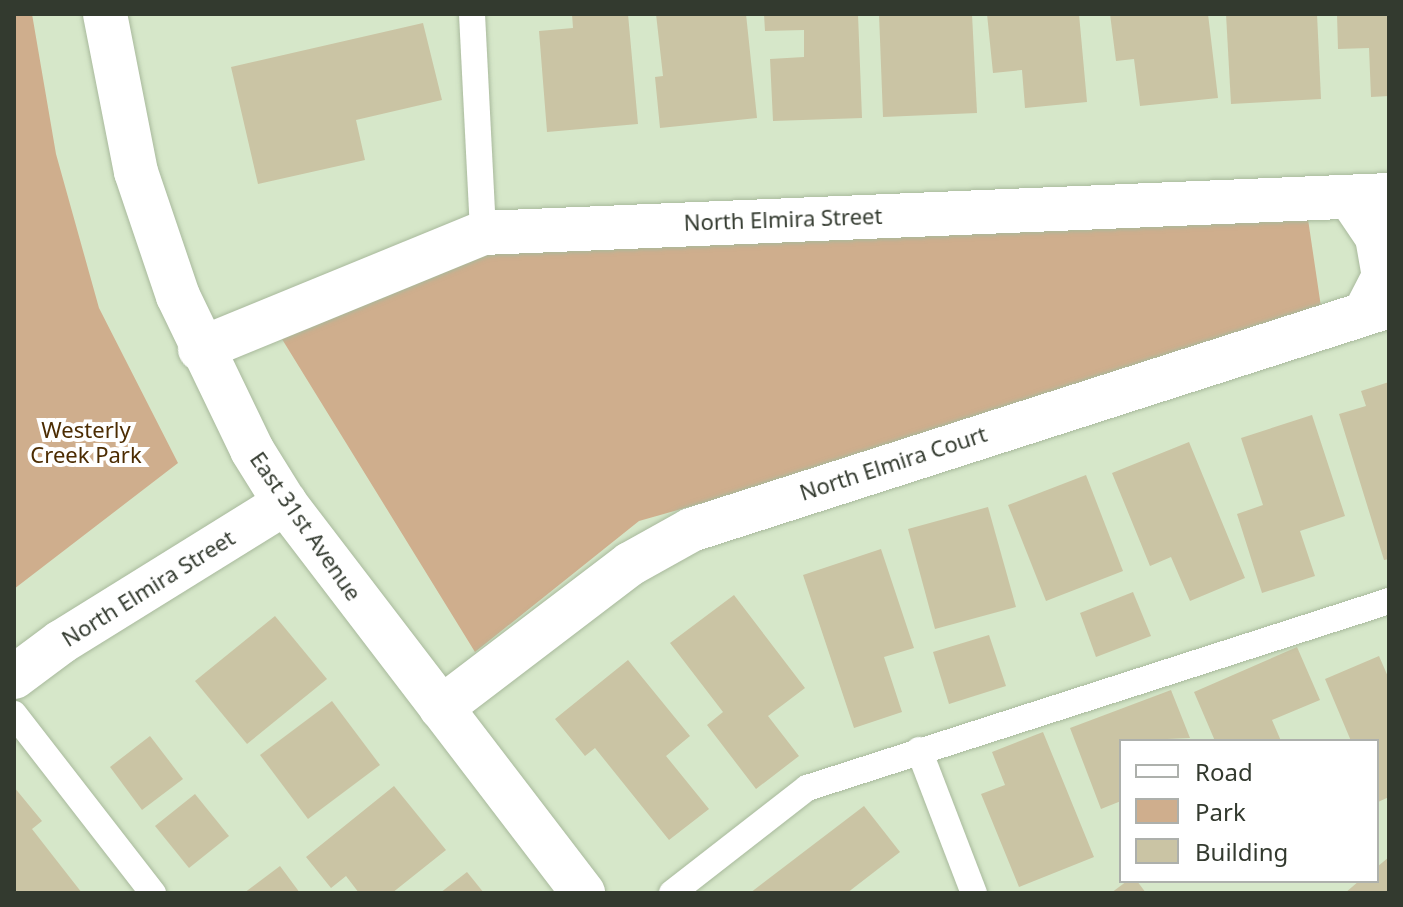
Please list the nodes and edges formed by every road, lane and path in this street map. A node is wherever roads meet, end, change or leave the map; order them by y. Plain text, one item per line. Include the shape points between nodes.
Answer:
1 (105, 14) edge
2 (472, 14) edge
3 (1370, 196) edge
4 (483, 233) junction
5 (1377, 310) edge
6 (200, 349) junction
7 (285, 503) junction
8 (1389, 601) edge
9 (14, 677) edge
10 (441, 708) junction
11 (14, 714) edge
12 (919, 750) junction
13 (153, 893) edge
14 (583, 893) edge
15 (672, 893) edge
16 (974, 893) edge

1 - 6 street, East 31st Avenue via 136,172
2 - 4 lane
3 - 4 street, North Elmira Street
3 - 5 street via 1384,276
4 - 6 street, North Elmira Street
5 - 10 street, North Elmira Court via 691,530 630,564
6 - 7 street, East 31st Avenue
7 - 9 street, North Elmira Street via 61,642
7 - 10 street, East 31st Avenue
8 - 12 lane
10 - 14 street, East 31st Avenue
11 - 13 lane
12 - 15 lane via 807,788
12 - 16 lane

